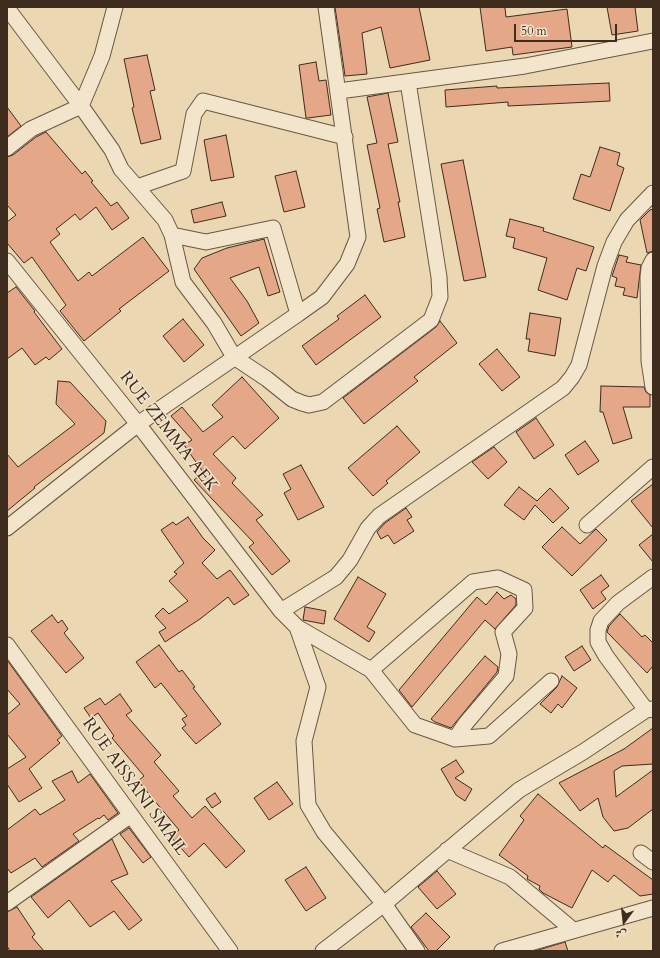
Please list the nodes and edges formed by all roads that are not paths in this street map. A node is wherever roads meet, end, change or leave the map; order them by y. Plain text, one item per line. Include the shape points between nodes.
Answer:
1 (116, 7) edge
2 (7, 8) edge
3 (329, 8) edge
4 (653, 42) edge
5 (408, 82) junction
6 (339, 91) junction
7 (81, 106) junction
8 (345, 137) junction
9 (7, 148) edge
10 (137, 186) junction
11 (653, 192) edge
12 (172, 235) junction
13 (653, 260) edge
14 (7, 261) edge
15 (298, 314) junction
16 (234, 356) junction
17 (653, 386) edge
18 (138, 424) junction
19 (653, 467) edge
20 (587, 525) dead end
21 (7, 528) edge
22 (653, 577) edge
23 (281, 612) junction
24 (297, 628) junction
25 (7, 645) edge
26 (370, 670) junction
27 (552, 681) dead end
28 (650, 710) edge
29 (456, 739) junction
30 (131, 815) junction
31 (447, 850) junction
32 (7, 903) edge
33 (384, 904) junction
34 (653, 908) edge
35 (573, 930) junction
36 (230, 951) edge
37 (323, 951) edge
38 (417, 951) edge
39 (502, 951) edge

1 - 7 street via 102,56
2 - 7 street
3 - 6 street
4 - 5 street via 525,66
5 - 6 street
5 - 16 street via 439,277 440,297 431,320 323,402 310,405 292,399
6 - 8 street
7 - 9 street via 31,129
7 - 10 street via 112,150 121,169
8 - 10 street via 203,101 194,114 182,171
8 - 15 street via 358,237 347,264 322,298
10 - 12 street via 165,220
11 - 23 street via 627,220 614,242 605,266 579,365 563,388 379,516 368,528 350,560 336,577
12 - 15 street via 206,242 273,228
12 - 16 street via 183,282 214,323
13 - 17 street via 648,277 649,360
14 - 18 street, RUE ZEMMA AEK
15 - 16 street
16 - 18 street
18 - 21 street
18 - 23 street, RUE ZEMMA AEK
19 - 20 street
22 - 28 street via 618,603 601,622 598,630 598,642 606,656
23 - 24 street, RUE ZEMMA AEK
24 - 26 street
24 - 33 street via 318,688 304,741 308,805 324,832
25 - 30 street, RUE AISSANI SMAIL
26 - 29 street via 415,725
26 - 29 street via 473,582 498,578 524,590 525,608 503,632 509,654 506,676 466,723
27 - 29 street via 489,736
28 - 31 street via 519,790
30 - 32 street
30 - 36 street, RUE AISSANI SMAIL
31 - 33 street
31 - 35 street via 510,877
33 - 37 street
33 - 38 street
34 - 35 street
35 - 39 street

